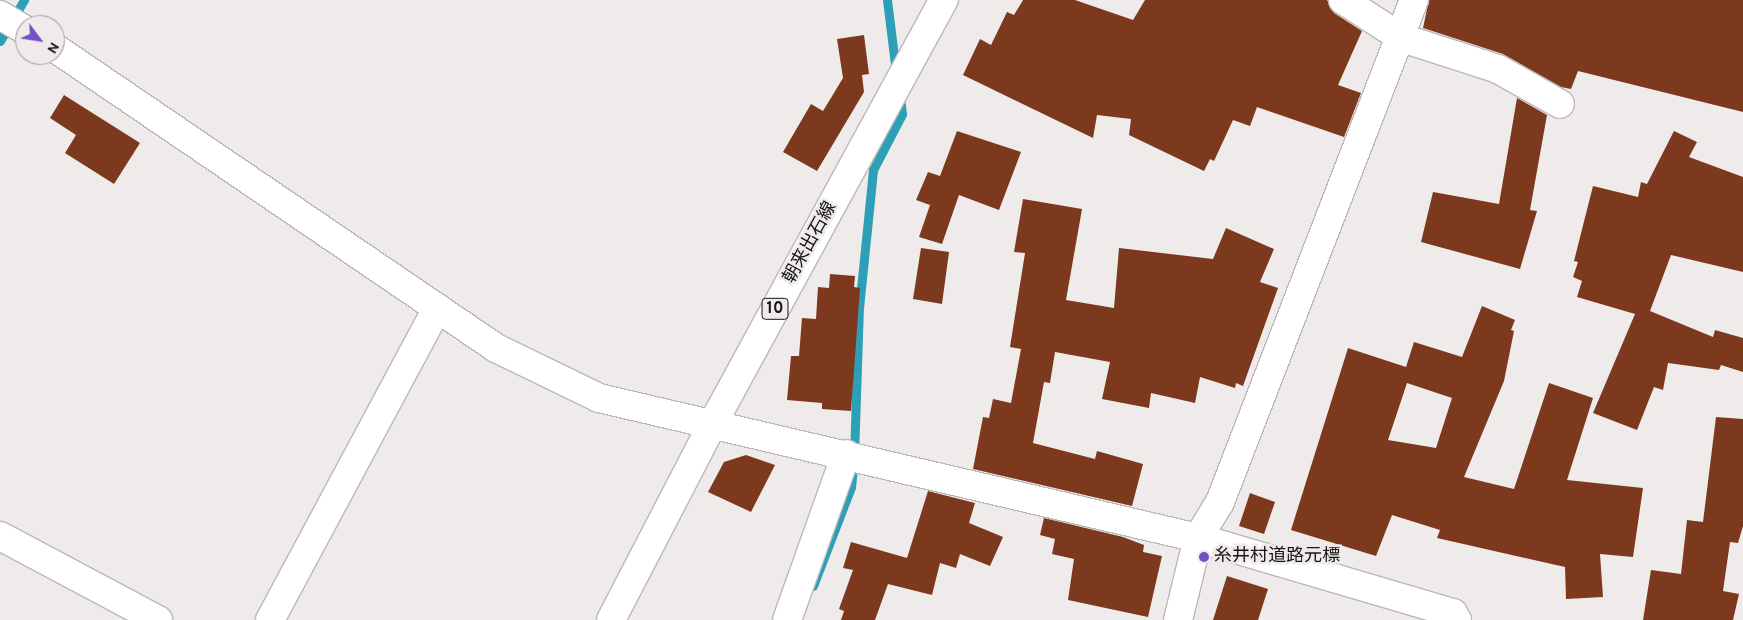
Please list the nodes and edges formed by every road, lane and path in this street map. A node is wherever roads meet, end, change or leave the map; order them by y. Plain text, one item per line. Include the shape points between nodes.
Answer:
1 (944, 0) edge
2 (1343, 0) edge
3 (1414, 0) edge
4 (0, 15) edge
5 (15, 24) edge
6 (1402, 38) junction
7 (65, 55) edge
8 (1560, 104) dead end
9 (437, 308) junction
10 (713, 423) junction
11 (846, 454) junction
12 (0, 536) edge
13 (1198, 538) junction
14 (158, 620) edge
15 (270, 620) edge
16 (611, 620) edge
17 (787, 620) edge
18 (1178, 620) edge
19 (1457, 620) edge

1 - 10 street, 朝来出石線 / 10
2 - 6 street
3 - 6 street
4 - 5 street
6 - 8 street via 1498,69
6 - 13 street via 1220,502
7 - 9 street
9 - 10 street via 496,348 599,398
9 - 15 street
10 - 11 street
10 - 16 street, 朝来出石線 / 10
11 - 13 street
11 - 17 street
12 - 14 street
13 - 18 street
13 - 19 street via 1453,613

